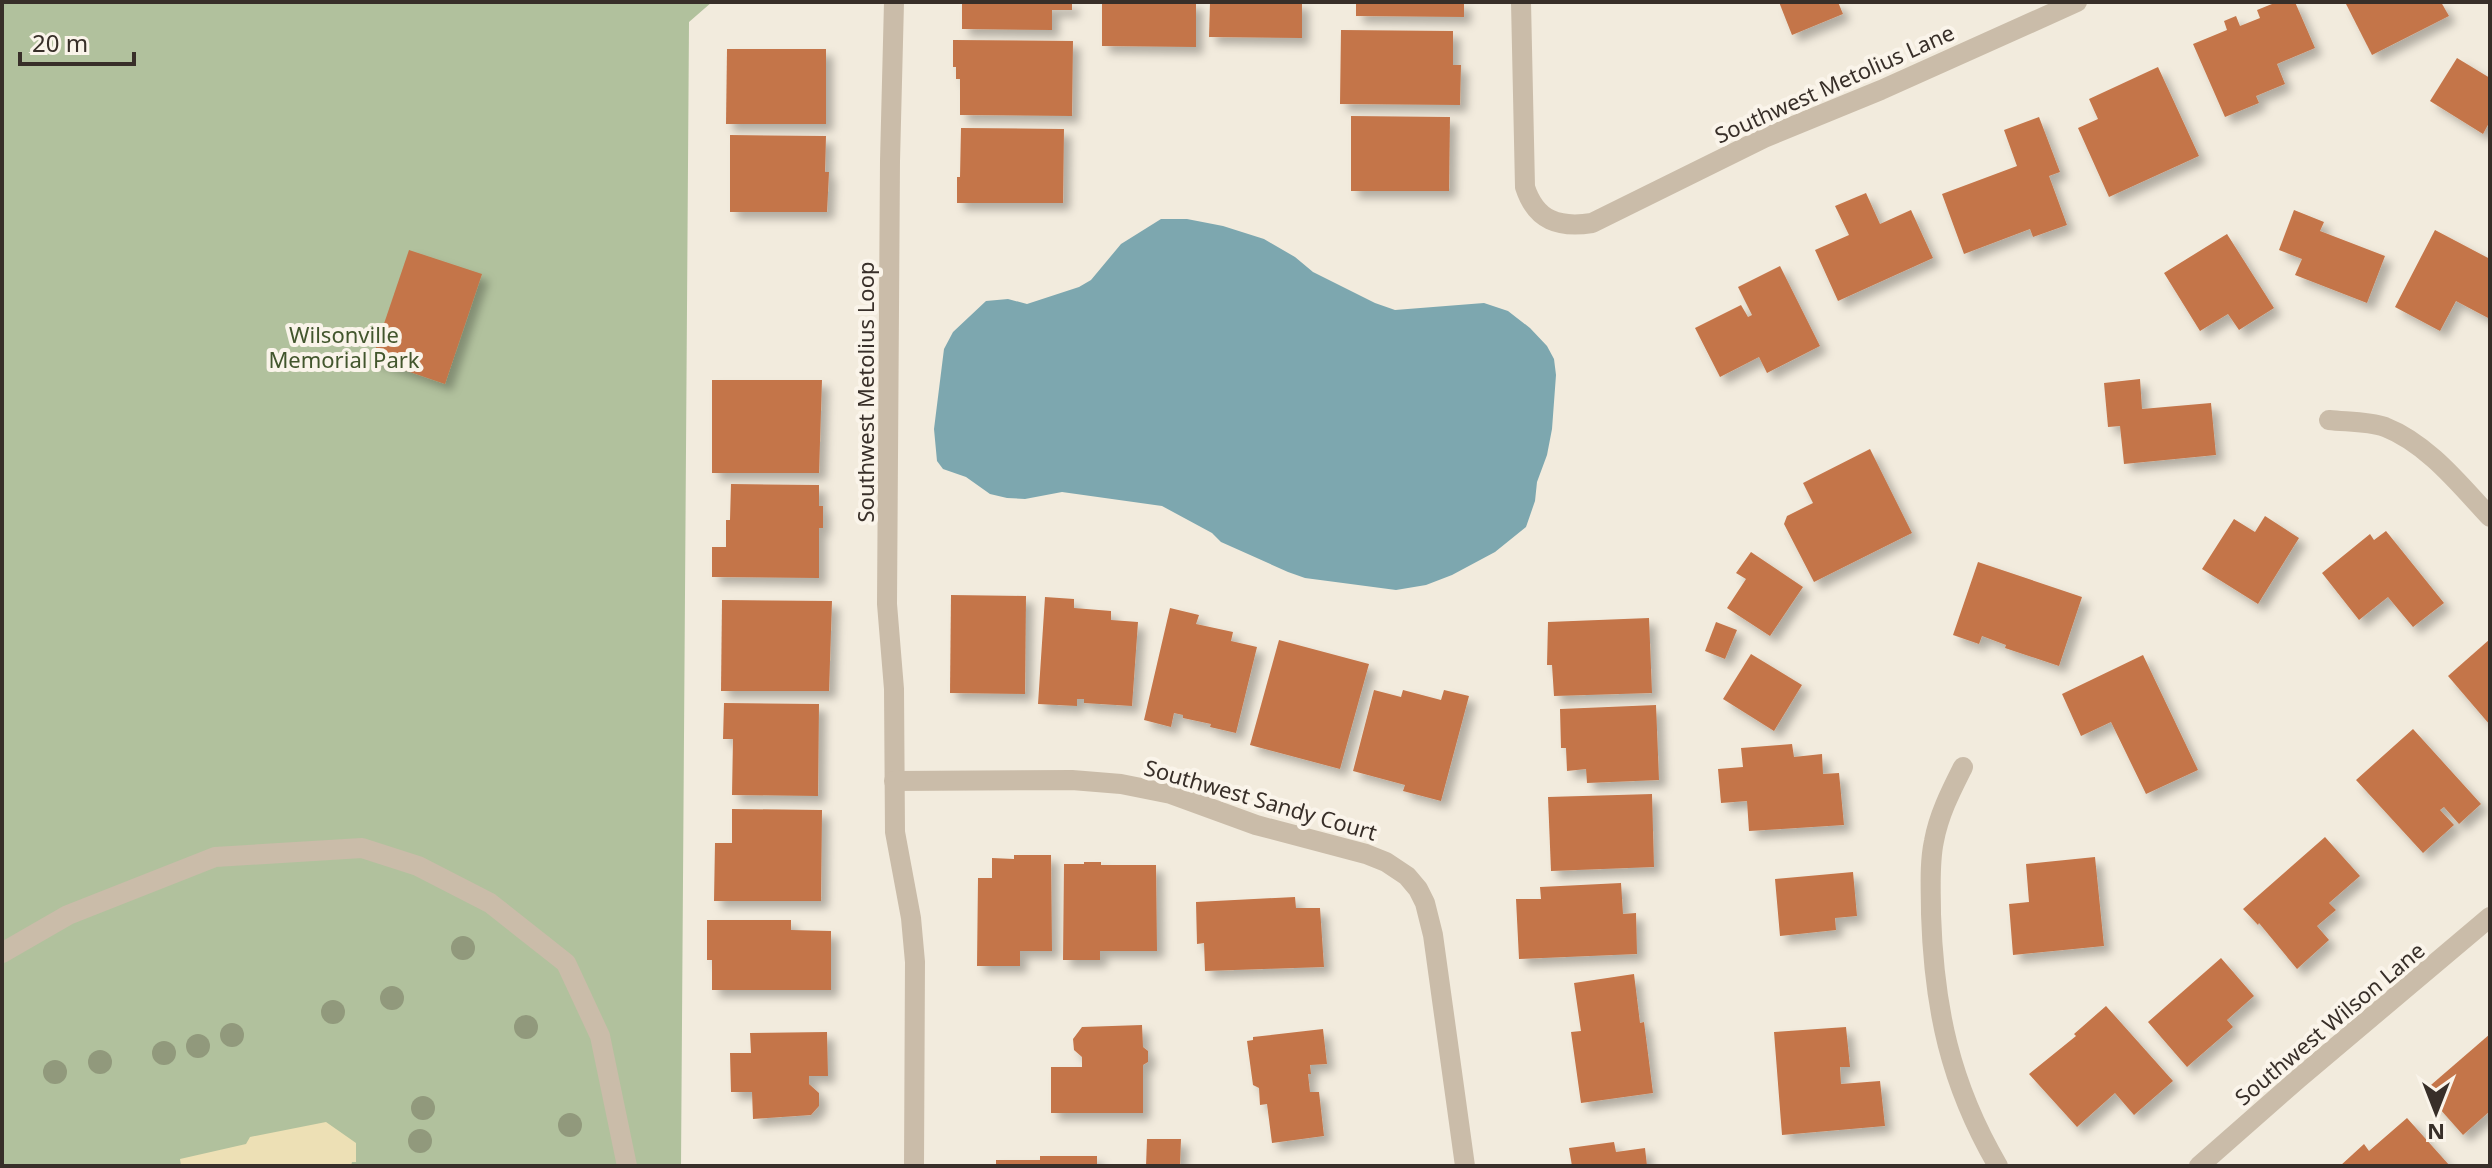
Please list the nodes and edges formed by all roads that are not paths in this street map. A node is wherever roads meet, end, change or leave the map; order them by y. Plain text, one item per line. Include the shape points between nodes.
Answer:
1 (894, 2) edge
2 (1521, 2) edge
3 (2077, 2) edge
4 (2329, 420) dead end
5 (2490, 517) edge
6 (1963, 767) dead end
7 (894, 781) junction
8 (2490, 917) edge
9 (2, 953) edge
10 (627, 1166) edge
11 (914, 1166) edge
12 (1465, 1166) edge
13 (1998, 1166) edge
14 (2199, 1166) edge

1 - 7 street, Southwest Metolius Loop via 887,592
2 - 3 street, Southwest Metolius Lane via 1525,187 1534,209 1578,225
4 - 5 street via 2382,426 2407,438
6 - 13 street via 1933,843 1935,972 1957,1084
7 - 11 street, Southwest Metolius Loop via 895,832 915,962
7 - 12 street, Southwest Sandy Court via 1121,784 1171,794 1256,825 1366,854 1407,876 1425,903 1433,935
8 - 14 street, Southwest Wilson Lane
9 - 10 street via 68,915 215,857 362,848 418,866 490,903 566,963 600,1036

